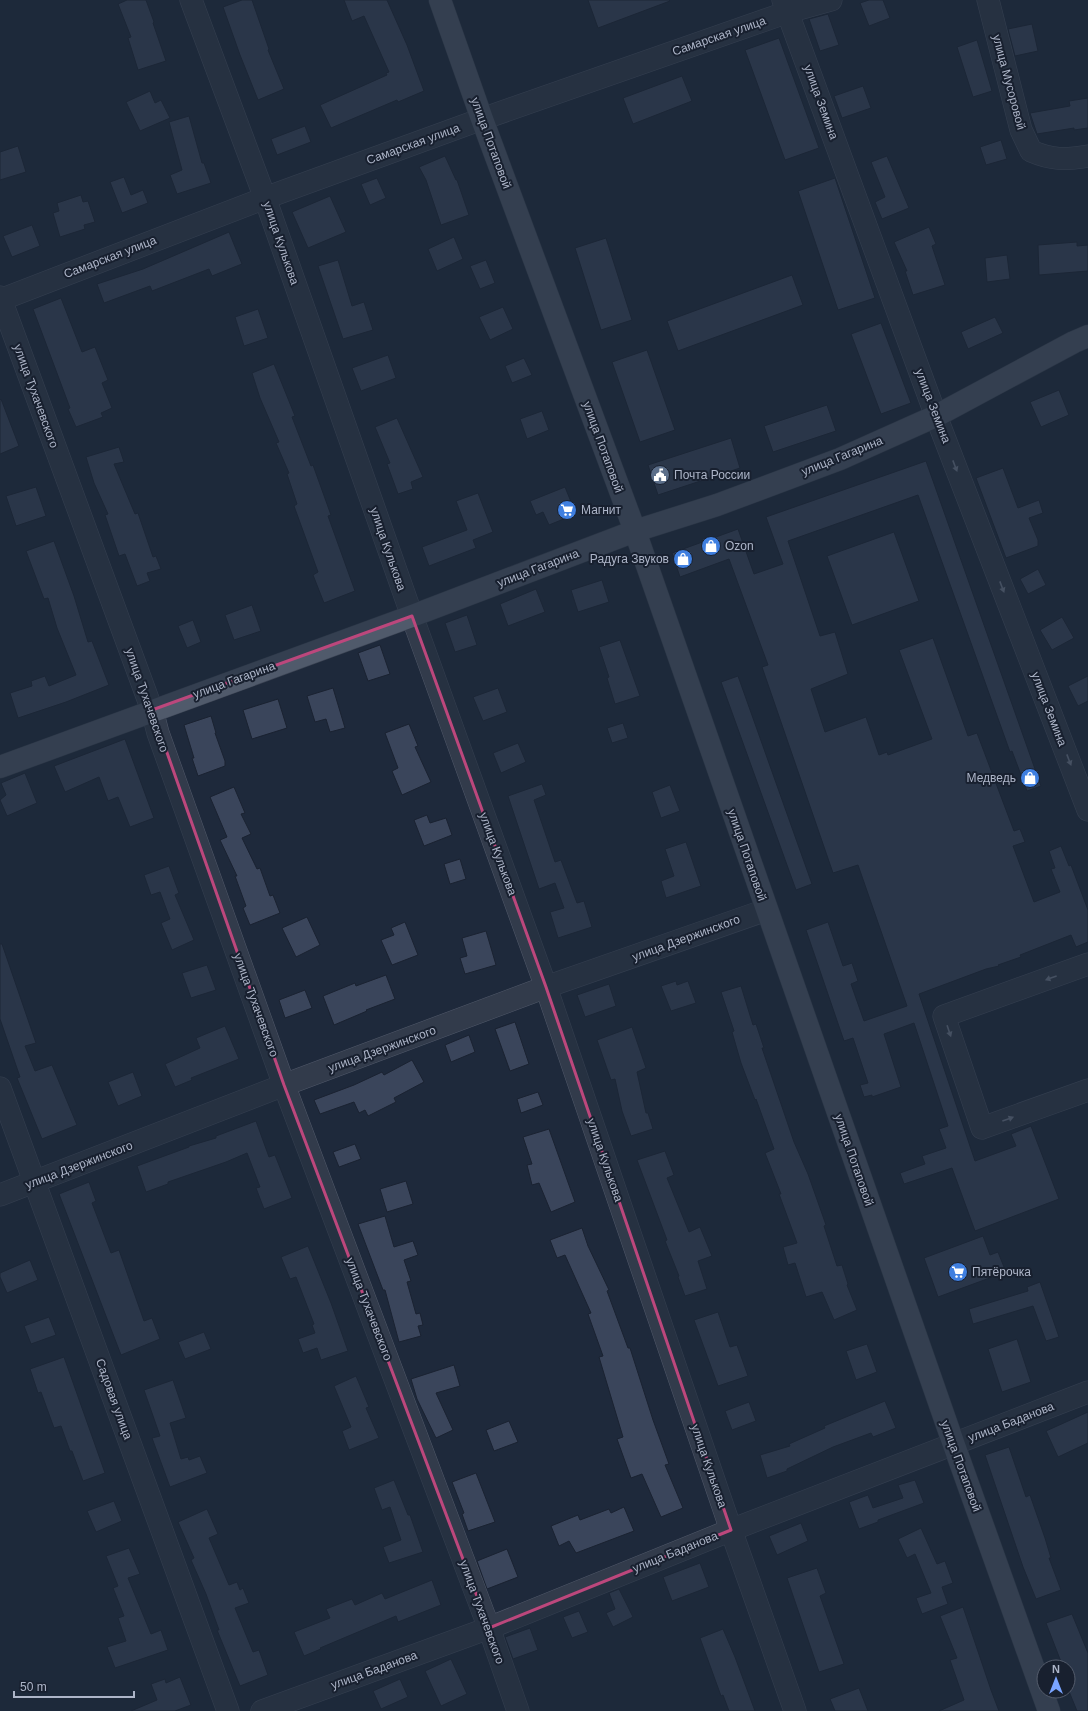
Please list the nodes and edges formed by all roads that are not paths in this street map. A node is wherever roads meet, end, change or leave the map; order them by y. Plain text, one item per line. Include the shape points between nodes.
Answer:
1 (191, 0) edge
2 (440, 0) edge
3 (831, 0) edge
4 (988, 0) edge
5 (785, 6) edge
6 (482, 119) junction
7 (1088, 156) edge
8 (265, 198) junction
9 (0, 299) edge
10 (1088, 336) edge
11 (936, 416) junction
12 (635, 531) junction
13 (412, 616) junction
14 (152, 710) junction
15 (0, 767) edge
16 (1088, 810) edge
17 (766, 910) junction
18 (1088, 964) edge
19 (546, 987) junction
20 (284, 1085) junction
21 (0, 1088) edge
22 (1088, 1090) edge
23 (35, 1182) junction
24 (0, 1195) edge
25 (1088, 1392) edge
26 (954, 1445) junction
27 (731, 1530) junction
28 (489, 1628) junction
29 (228, 1711) edge
30 (262, 1711) edge
31 (518, 1711) edge
32 (795, 1711) edge
33 (1049, 1711) edge

1 - 8 street, улица Кулькова
2 - 6 main road, улица Потаповой
3 - 5 street, Самарская улица
4 - 7 street, улица Мусоровой via 1021,130 1031,151 1046,157 1067,160
5 - 6 street, Самарская улица
5 - 11 street, улица Земина
6 - 8 street, Самарская улица
6 - 12 main road, улица Потаповой
8 - 9 street, Самарская улица
8 - 13 street, улица Кулькова
9 - 14 street, улица Тухачевского
10 - 11 main road, улица Гагарина
11 - 12 main road, улица Гагарина via 840,459 717,505
11 -> 16 street, улица Земина
12 - 13 main road, улица Гагарина
12 - 17 main road, улица Потаповой
13 - 14 main road, улица Гагарина
13 - 19 street, улица Кулькова
14 - 15 main road, улица Гагарина
14 - 20 street, улица Тухачевского
17 - 19 street, улица Дзержинского
17 - 26 main road, улица Потаповой
18 -> 22 street via 944,1016 982,1128
19 - 20 street, улица Дзержинского
19 - 27 street, улица Кулькова
20 - 23 street, улица Дзержинского
20 - 28 street, улица Тухачевского
21 - 23 street, Садовая улица
23 - 24 street, улица Дзержинского
23 - 29 street, Садовая улица
25 - 26 street, улица Баданова
26 - 27 street, улица Баданова
26 - 33 main road, улица Потаповой
27 - 28 street, улица Баданова
27 - 32 street, улица Кулькова
28 - 30 street, улица Баданова
28 - 31 street, улица Тухачевского

